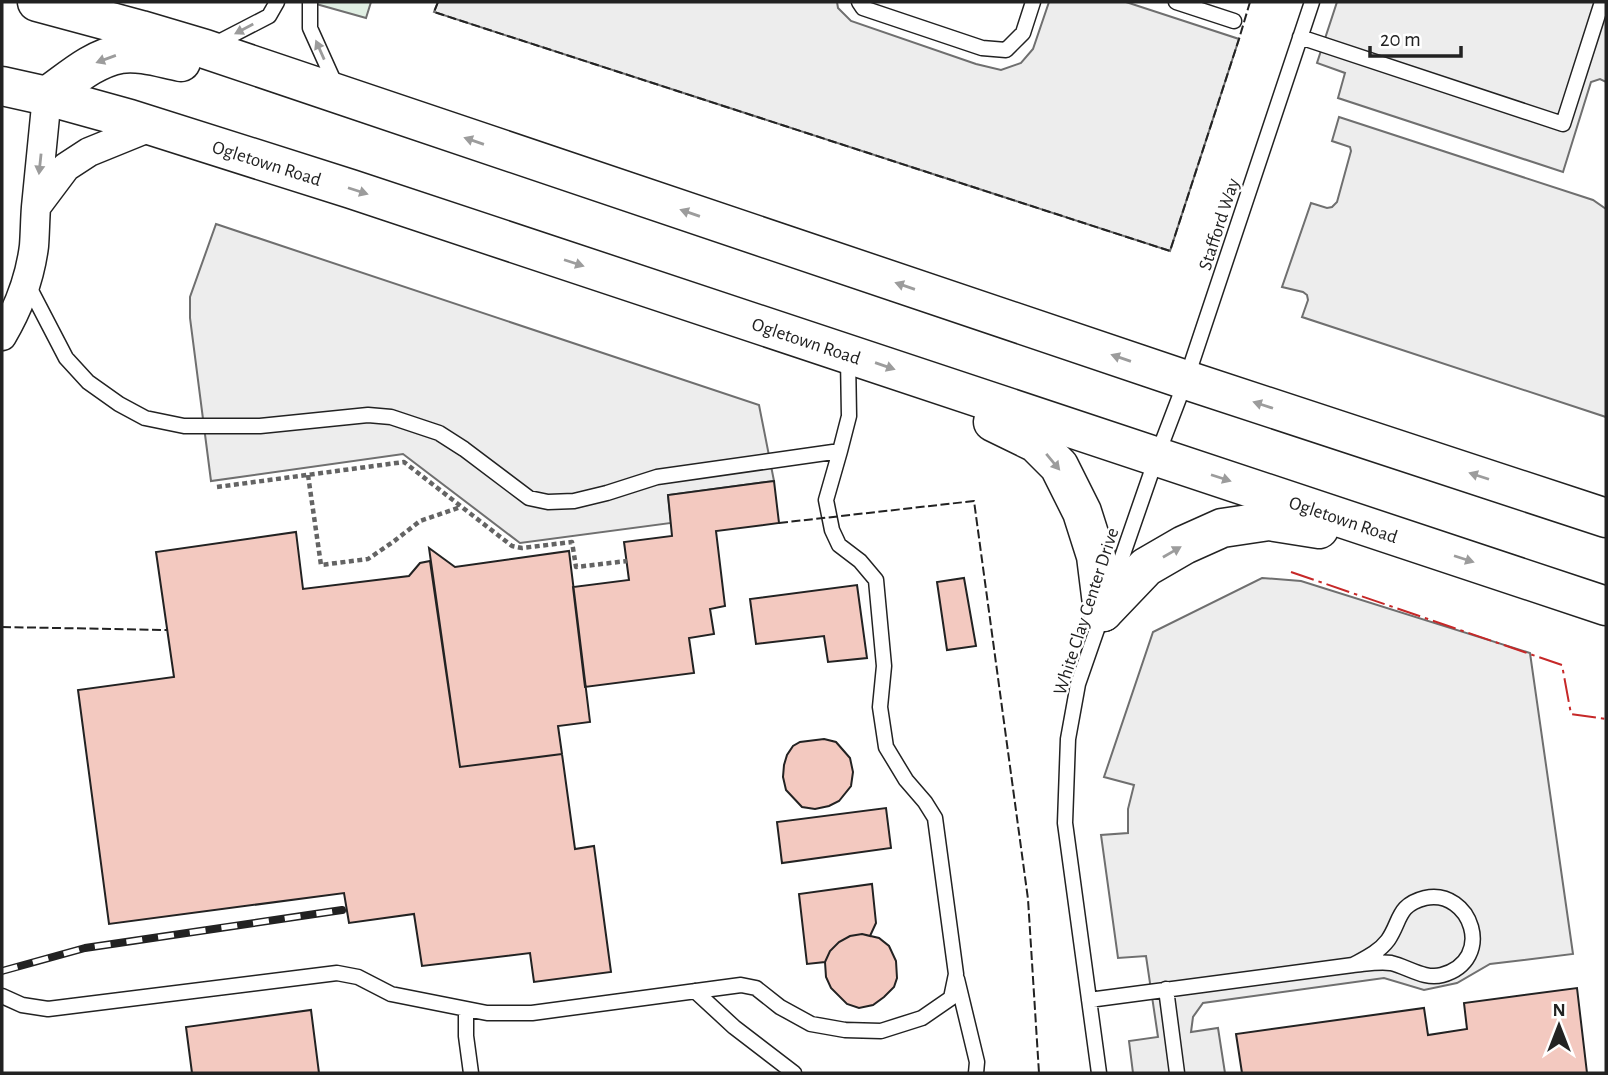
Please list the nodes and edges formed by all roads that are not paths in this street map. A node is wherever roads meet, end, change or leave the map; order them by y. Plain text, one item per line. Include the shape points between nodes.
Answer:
1 (37, 2) edge
2 (115, 2) edge
3 (277, 2) edge
4 (310, 2) edge
5 (859, 2) edge
6 (1033, 2) edge
7 (1176, 2) edge
8 (1312, 2) edge
9 (1602, 2) edge
10 (1234, 21) dead end
11 (1300, 37) junction
12 (205, 49) junction
13 (2, 86) edge
14 (47, 96) junction
15 (340, 96) junction
16 (153, 126) junction
17 (36, 207) junction
18 (26, 281) junction
19 (2, 336) edge
20 (848, 354) junction
21 (1186, 380) junction
22 (937, 383) junction
23 (840, 451) junction
24 (1157, 456) junction
25 (1606, 518) edge
26 (1400, 537) junction
27 (1606, 606) edge
28 (1103, 612) junction
29 (1353, 965) junction
30 (956, 974) junction
31 (1166, 989) junction
32 (695, 991) junction
33 (2, 996) edge
34 (1089, 1000) junction
35 (466, 1009) junction
36 (471, 1073) edge
37 (794, 1073) edge
38 (975, 1073) edge
39 (1099, 1073) edge
40 (1177, 1073) edge

1 - 12 main road
2 - 12 main road
3 -> 12 lane via 269,16
15 -> 4 lane via 310,28
5 - 6 lane via 863,8 982,48 1006,50 1023,33
7 - 10 lane
8 - 11 lane, Stafford Way
9 - 11 lane via 1563,124
11 - 21 lane, Stafford Way
12 - 15 main road
13 - 14 main road, Ogletown Road
15 -> 14 main road via 146,54 120,54 97,61
14 - 16 main road, Ogletown Road
14 -> 17 street
21 -> 15 main road
16 - 17 street via 89,152 66,167
16 -> 20 main road, Ogletown Road
17 - 18 street
18 - 19 street
18 - 23 lane via 66,358 88,383 145,418 184,426 260,426 368,415 391,417 439,433 529,498 548,502 596,496 657,477
20 -> 22 main road, Ogletown Road
20 - 23 lane via 849,416
21 - 24 lane, Stafford Way
25 -> 21 main road
22 - 24 main road, Ogletown Road
22 -> 28 main road via 983,417 1037,443 1059,466 1082,512 1096,556
23 - 30 lane via 826,500 832,530 839,545 876,580 884,666 880,707 886,747 935,818
24 -> 26 main road, Ogletown Road
24 - 28 lane, White Clay Center Drive
26 -> 27 main road, Ogletown Road
28 -> 26 main road via 1146,567 1222,528 1269,521
28 - 34 lane, White Clay Center Drive via 1078,684 1066,766 1065,823
29 - 29 lane via 1387,962 1440,976 1458,968 1473,949 1472,928 1462,910 1445,899 1427,898 1407,906 1378,951
29 - 31 lane
30 - 32 lane via 951,998 922,1018 881,1031 811,1024 757,988 741,985
30 - 38 lane via 977,1062
31 - 34 lane
31 - 40 lane
32 - 35 lane via 532,1013
32 - 37 lane
33 - 35 lane via 48,1009 337,973 358,977 391,994
34 - 39 lane, White Clay Center Drive
35 - 36 lane

